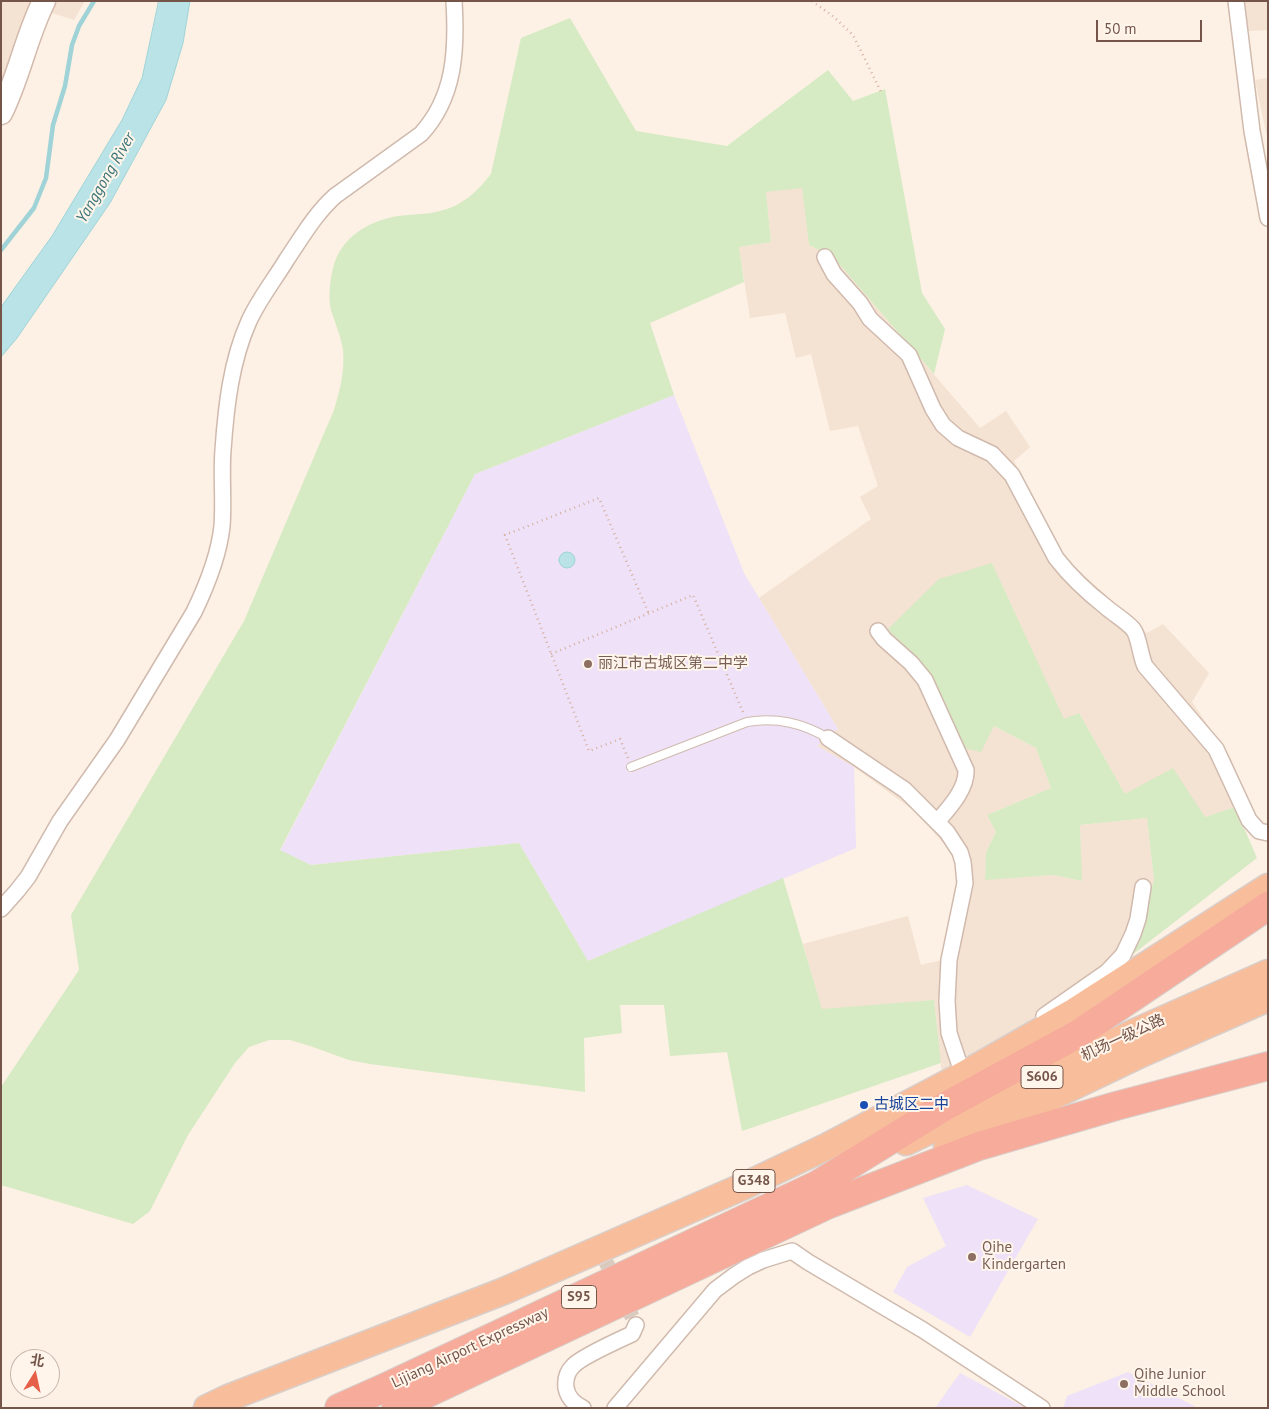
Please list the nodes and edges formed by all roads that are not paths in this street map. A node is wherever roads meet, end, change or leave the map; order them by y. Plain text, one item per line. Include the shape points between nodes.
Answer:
1 (44, 1) edge
2 (454, 1) edge
3 (1236, 1) edge
4 (1, 113) edge
5 (1268, 218) edge
6 (825, 257) dead end
7 (878, 631) dead end
8 (828, 738) joint
9 (631, 766) road end
10 (937, 822) junction
11 (1268, 833) edge
12 (1143, 887) dead end
13 (1268, 887) edge
14 (1268, 906) edge
15 (1, 909) edge
16 (1268, 973) edge
17 (1268, 998) edge
18 (1038, 1032) junction
19 (1268, 1066) edge
20 (963, 1075) junction
21 (822, 1195) junction
22 (636, 1325) dead end
23 (207, 1408) edge
24 (339, 1408) edge
25 (396, 1408) edge
26 (583, 1408) edge
27 (615, 1408) edge
28 (1042, 1408) edge

1 - 4 main road
2 - 15 street via 452,70 444,100 433,122 422,134 325,205 250,319 238,351 230,389 223,451 222,526 216,558 202,595 117,740 60,821 18,891
3 - 5 street via 1252,130
6 - 11 street via 834,274 870,319 909,355 943,425 958,438 992,454 1006,467 1062,565 1133,629 1145,666 1216,749 1250,820 1259,831
7 - 10 street via 925,680 966,770 962,789
8 - 9 lane via 784,720 748,722
8 - 10 street via 905,790
10 - 20 street via 954,842 965,872 949,960 947,1001 949,1033
12 - 18 street via 1138,919 1123,955 1107,972 1043,1017
13 - 18 highway, G348
14 - 21 highway via 1078,1034 942,1108
16 - 21 highway, 机场一级公路 / S606 via 1133,1033
17 - 21 highway, 机场一级公路 / S606
18 - 20 highway, G348
19 - 21 highway via 1116,1106
20 - 23 highway, G348 via 826,1147 603,1256 504,1291
21 - 24 highway, Lijiang Airport Expressway / S95
21 - 25 highway, Lijiang Airport Expressway / S95
22 - 26 street via 632,1334 576,1362 569,1371 566,1382 568,1395
27 - 28 street via 715,1290 748,1267 792,1251 923,1330

